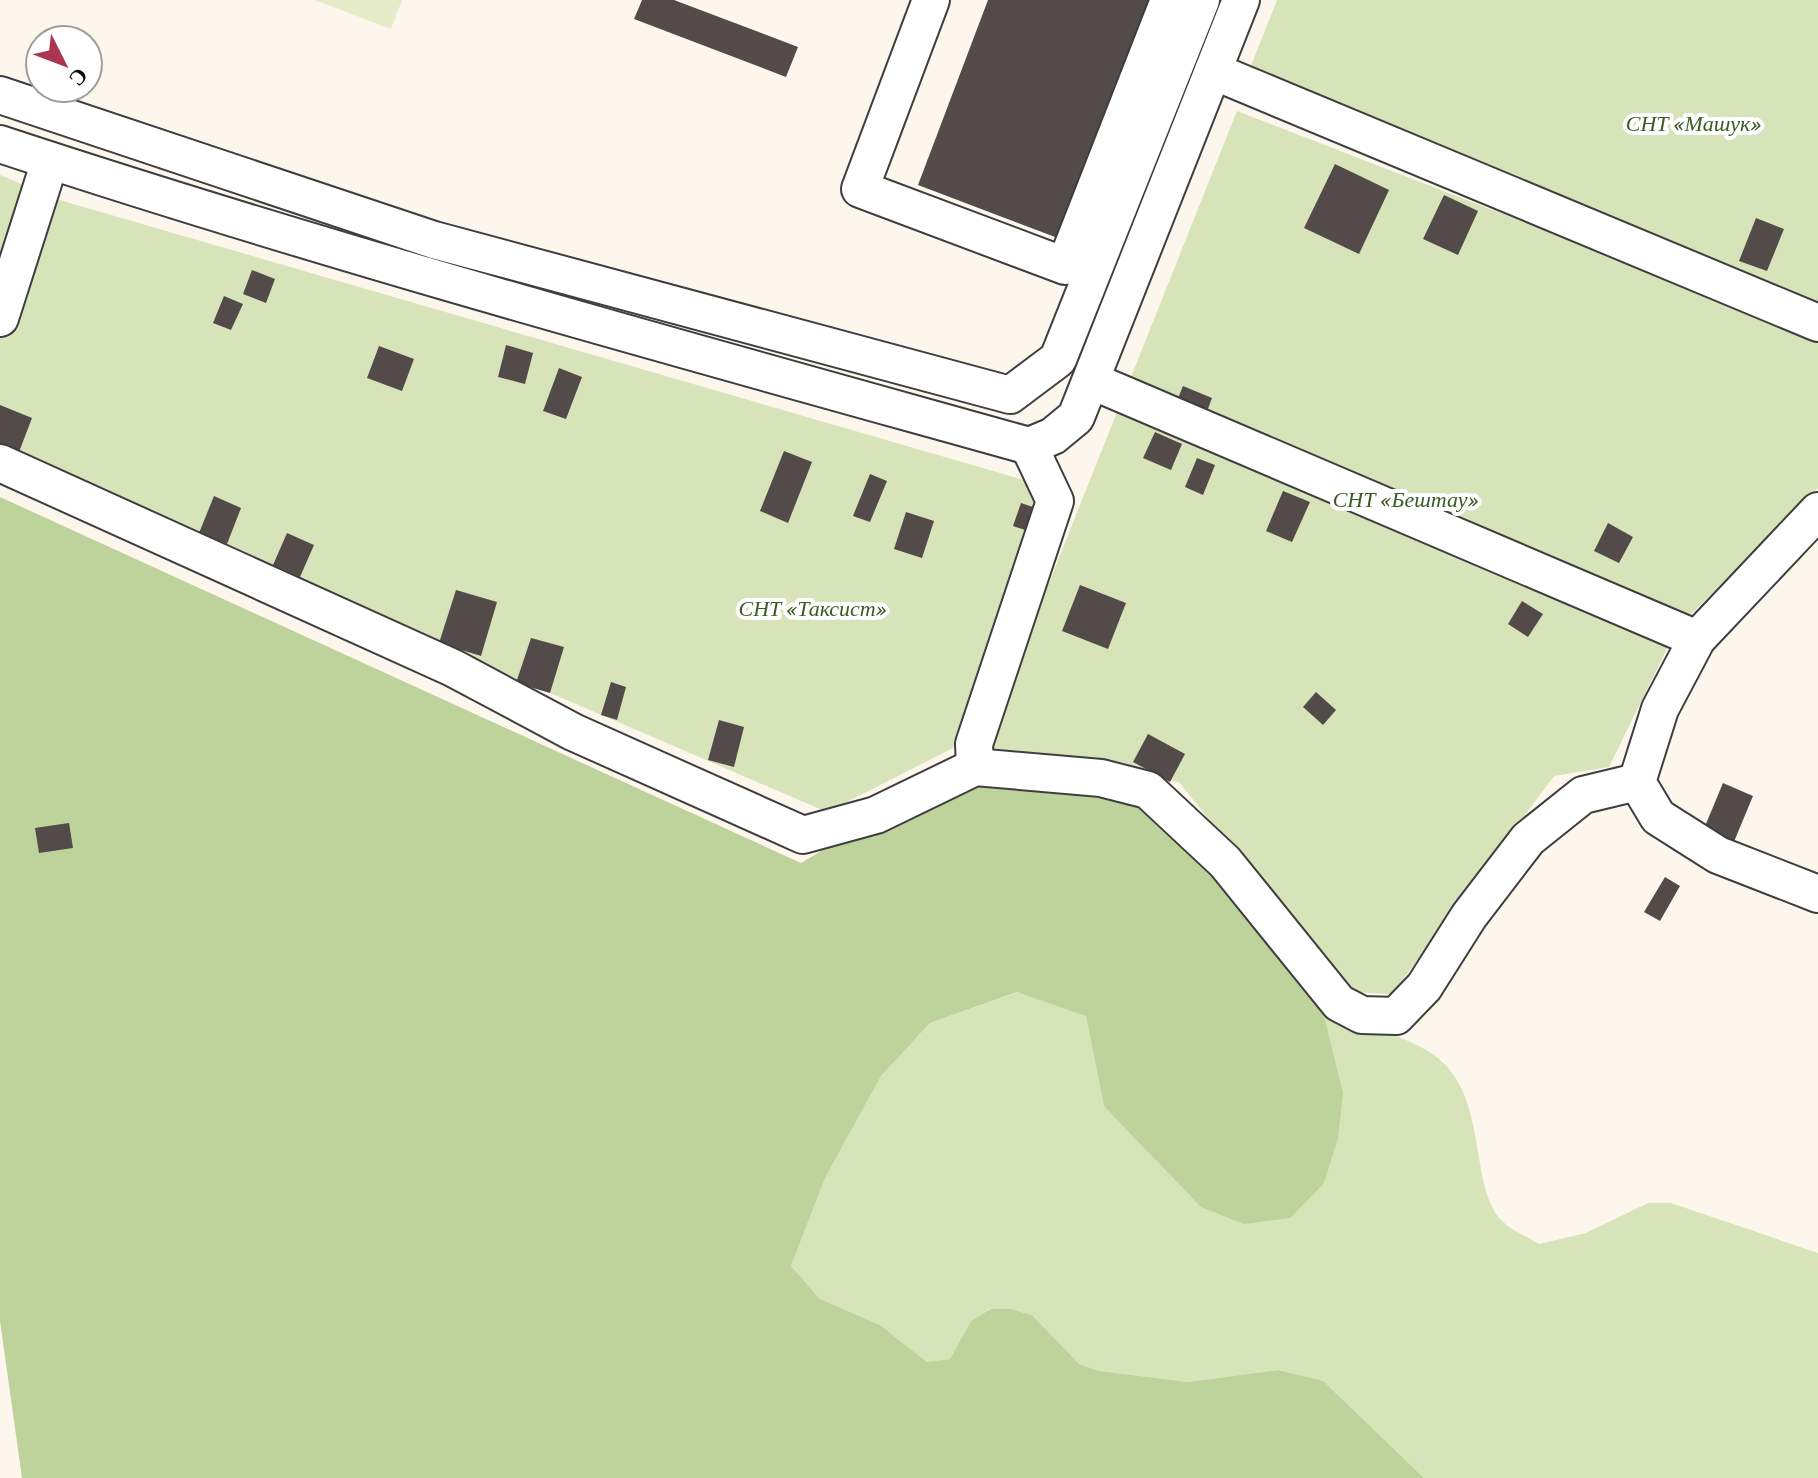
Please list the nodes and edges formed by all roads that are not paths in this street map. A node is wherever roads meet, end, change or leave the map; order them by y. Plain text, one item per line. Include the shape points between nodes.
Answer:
1 (931, 0) edge
2 (1169, 0) edge
3 (1201, 0) edge
4 (1241, 0) edge
5 (1213, 71) junction
6 (0, 95) edge
7 (0, 144) edge
8 (50, 161) junction
9 (0, 318) edge
10 (1818, 323) edge
11 (1092, 381) junction
12 (1029, 446) junction
13 (0, 463) edge
14 (1818, 511) edge
15 (1697, 639) junction
16 (975, 767) junction
17 (1637, 782) junction
18 (1818, 894) edge

1 - 2 street via 860,189 1065,266
3 - 6 street via 1058,359 1010,395 434,240
4 - 5 street
5 - 10 street
5 - 11 street
7 - 8 street
8 - 9 street
8 - 12 street via 376,263
11 - 12 street via 1076,417 1053,436
11 - 15 street
12 - 16 street via 1055,501 974,744
13 - 16 street via 453,668 573,732 803,835 876,815
14 - 15 street
15 - 17 street via 1660,709
16 - 17 street via 1101,778 1148,790 1225,862 1339,1003 1362,1015 1396,1016 1424,987 1469,916 1528,839 1583,795
17 - 18 street via 1658,817 1718,855

